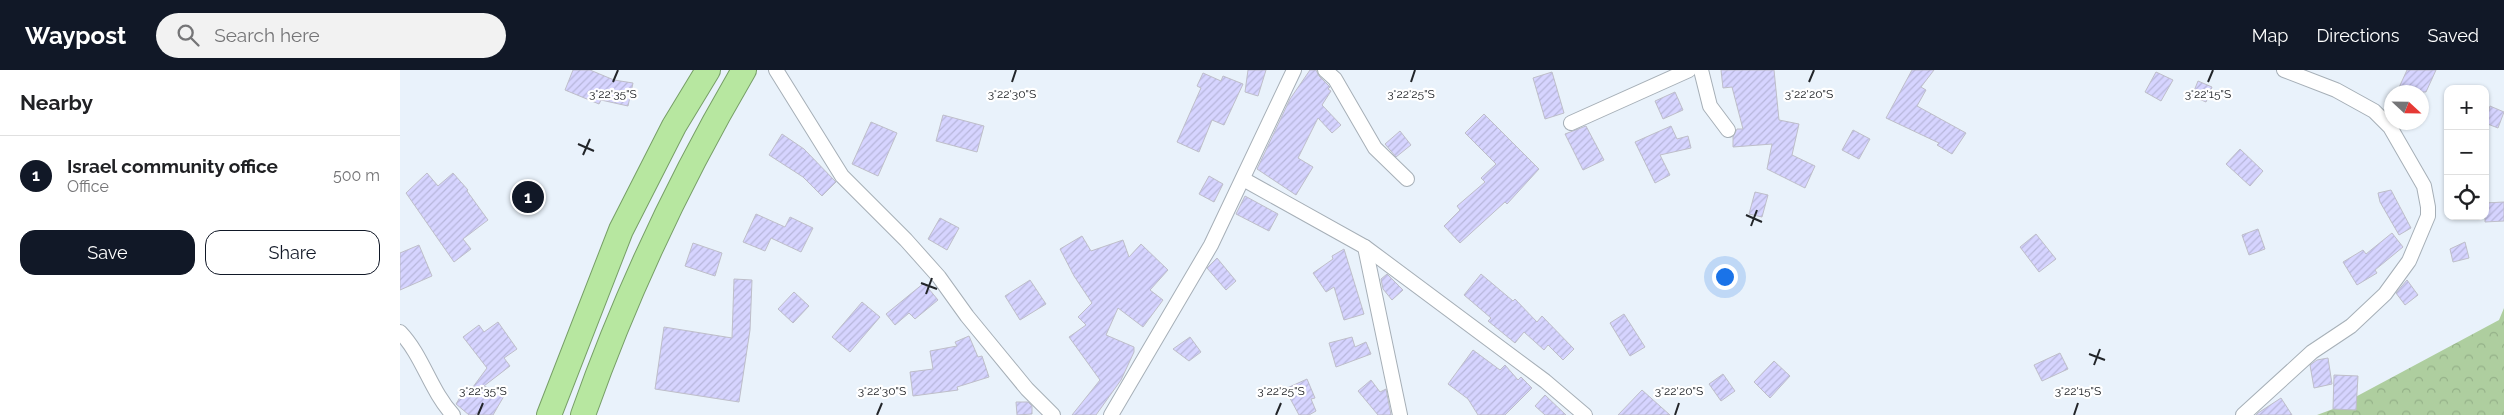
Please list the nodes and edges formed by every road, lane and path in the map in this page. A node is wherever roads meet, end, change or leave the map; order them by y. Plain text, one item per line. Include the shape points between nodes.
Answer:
1 (708, 70) edge
2 (744, 70) edge
3 (776, 70) edge
4 (1294, 70) edge
5 (1325, 70) edge
6 (1690, 70) edge
7 (1701, 70) edge
8 (2284, 70) edge
9 (1570, 123) dead end
10 (1728, 130) dead end
11 (1243, 179) junction
12 (1407, 179) dead end
13 (1366, 247) junction
14 (400, 332) edge
15 (453, 415) edge
16 (549, 415) edge
17 (583, 415) edge
18 (1053, 415) edge
19 (1111, 415) edge
20 (1400, 415) edge
21 (1585, 415) edge
22 (2243, 415) edge

1 - 16 highway via 674,126 621,230
2 - 17 highway via 711,126 659,233 607,346
3 - 18 street via 842,176 939,277 1027,390
4 - 11 street
5 - 12 street via 1335,79 1375,148
6 - 9 street
7 - 10 street via 1710,106
8 - 22 street via 2336,90 2374,111 2390,127 2424,186 2428,216 2408,261 2385,294 2351,326 2312,352
11 - 13 street
11 - 19 street via 1211,245
13 - 20 street
13 - 21 street
14 - 15 street

